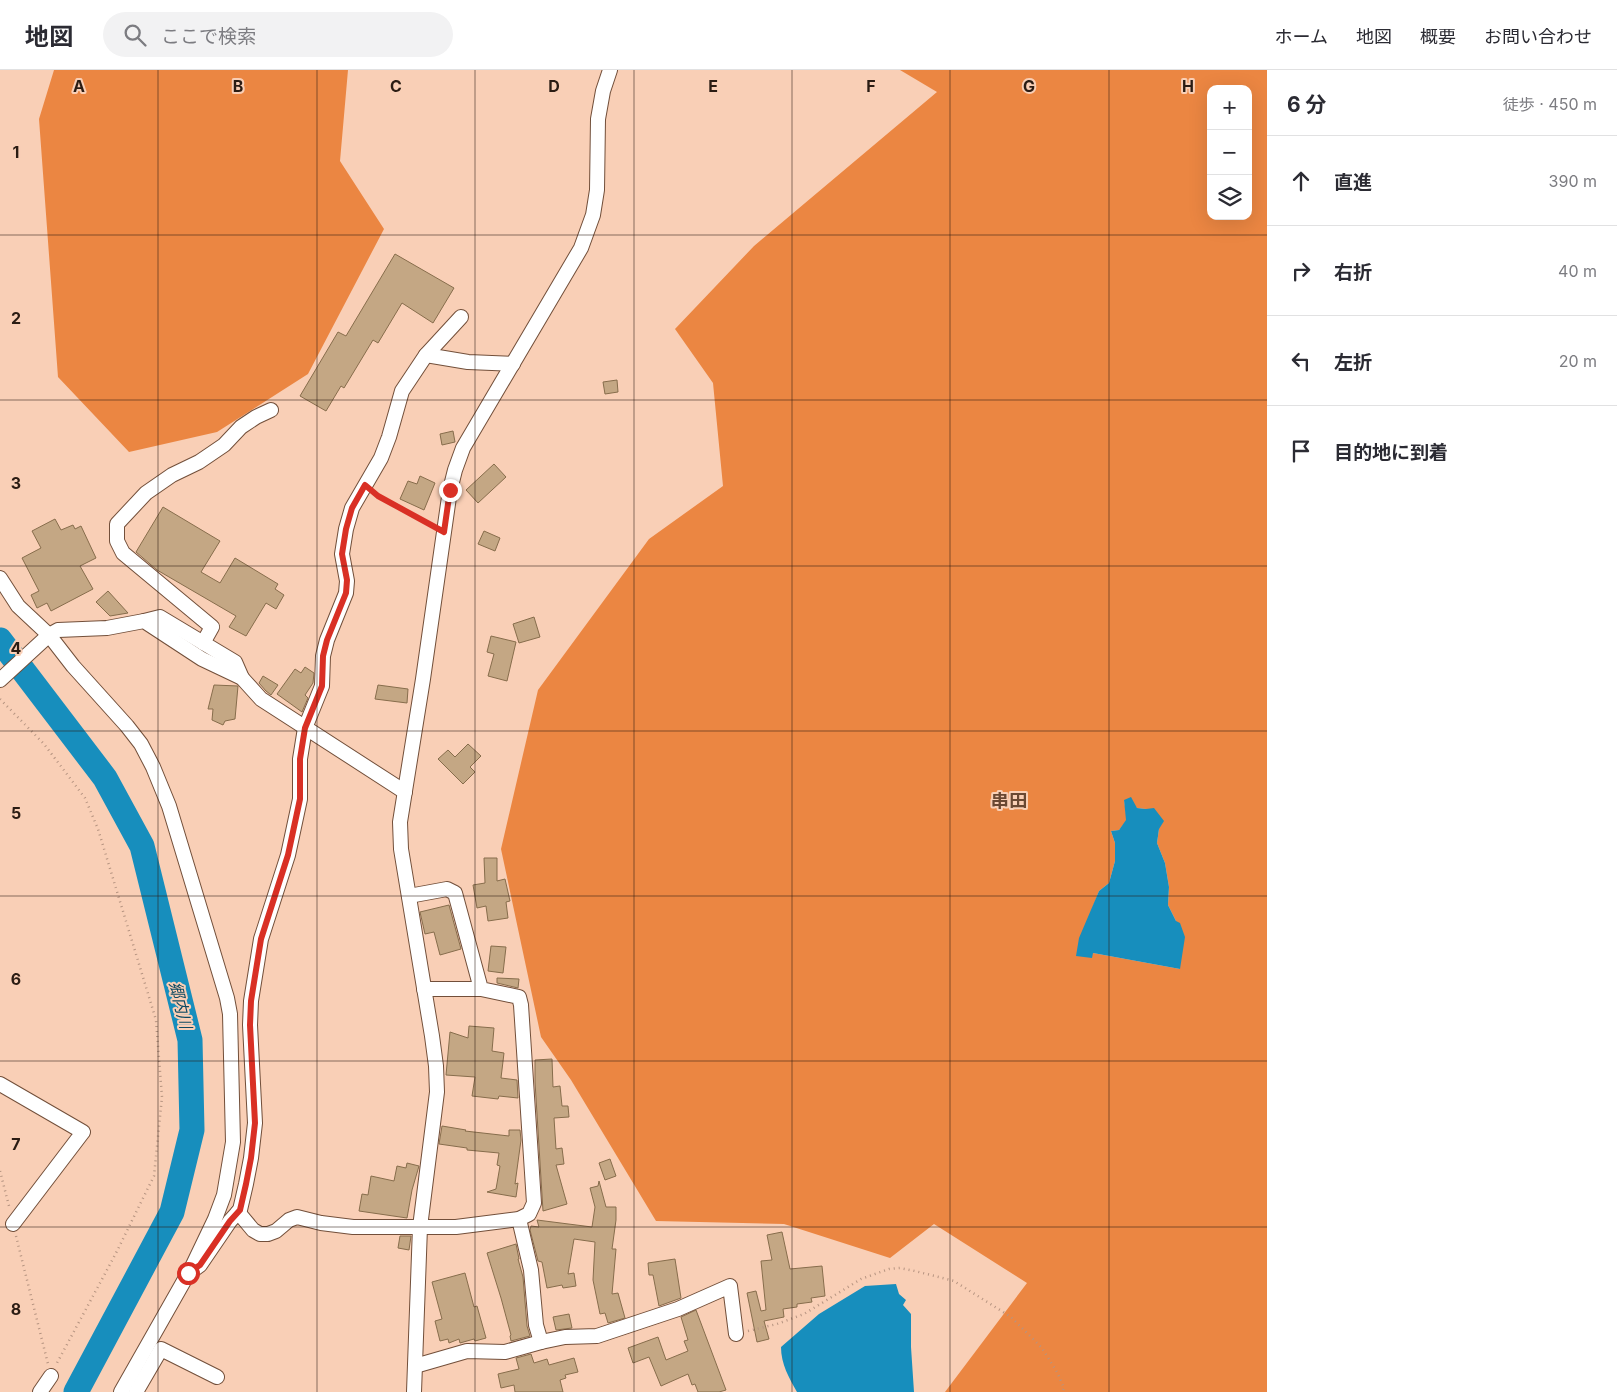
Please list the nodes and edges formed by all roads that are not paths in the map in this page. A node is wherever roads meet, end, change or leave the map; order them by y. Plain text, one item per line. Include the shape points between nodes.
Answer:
1 (610, 70) edge
2 (461, 317) dead end
3 (426, 355) junction
4 (513, 364) junction
5 (271, 410) dead end
6 (0, 578) edge
7 (144, 621) junction
8 (47, 637) junction
9 (203, 643) junction
10 (242, 678) junction
11 (0, 680) edge
12 (305, 728) junction
13 (405, 792) junction
14 (409, 896) junction
15 (424, 989) junction
16 (481, 989) junction
17 (0, 1084) edge
18 (238, 1212) junction
19 (519, 1219) junction
20 (14, 1224) road end
21 (420, 1226) junction
22 (188, 1273) junction
23 (736, 1334) road end
24 (541, 1342) junction
25 (145, 1363) junction
26 (415, 1366) junction
27 (51, 1376) road end
28 (217, 1377) dead end
29 (40, 1392) edge
30 (121, 1392) edge
31 (136, 1392) edge
32 (414, 1392) edge

1 - 4 street via 598,119 597,190 593,215 581,248
2 - 3 street
3 - 4 street via 468,362
3 - 12 street via 402,391 381,458 352,508 342,554 346,593 327,640 322,686
4 - 13 street via 463,448 455,470
5 - 9 street via 241,427 224,445 199,462 146,493 117,524 117,541 123,553 212,626
6 - 8 street via 18,606
7 - 8 street via 107,628 58,630
7 - 9 street via 160,617
7 - 10 street via 202,658
8 - 11 street
8 - 22 street via 127,726 153,767 169,806 226,998 231,1026 233,1142 224,1195
9 - 10 street via 236,662
10 - 12 street via 261,699
12 - 13 street
12 - 18 street via 300,759 300,799 288,855 261,939 251,1001 255,1123 251,1158
13 - 14 street via 400,822 401,849
14 - 15 street
14 - 16 street via 447,889 455,893
15 - 16 street
15 - 21 street via 437,1092
16 - 19 street via 519,998 522,1005 534,1203 529,1214
17 - 20 street via 83,1132
18 - 21 street via 260,1234 276,1231 297,1217 353,1227
18 - 22 street via 200,1265
19 - 21 street via 456,1227
19 - 24 street via 531,1270 536,1325
21 - 26 street
22 - 25 street
23 - 24 street via 730,1286 678,1309 597,1336
24 - 26 street via 505,1352 467,1350
25 - 28 street via 161,1349
25 - 30 street
25 - 31 street
26 - 32 street
27 - 29 street

